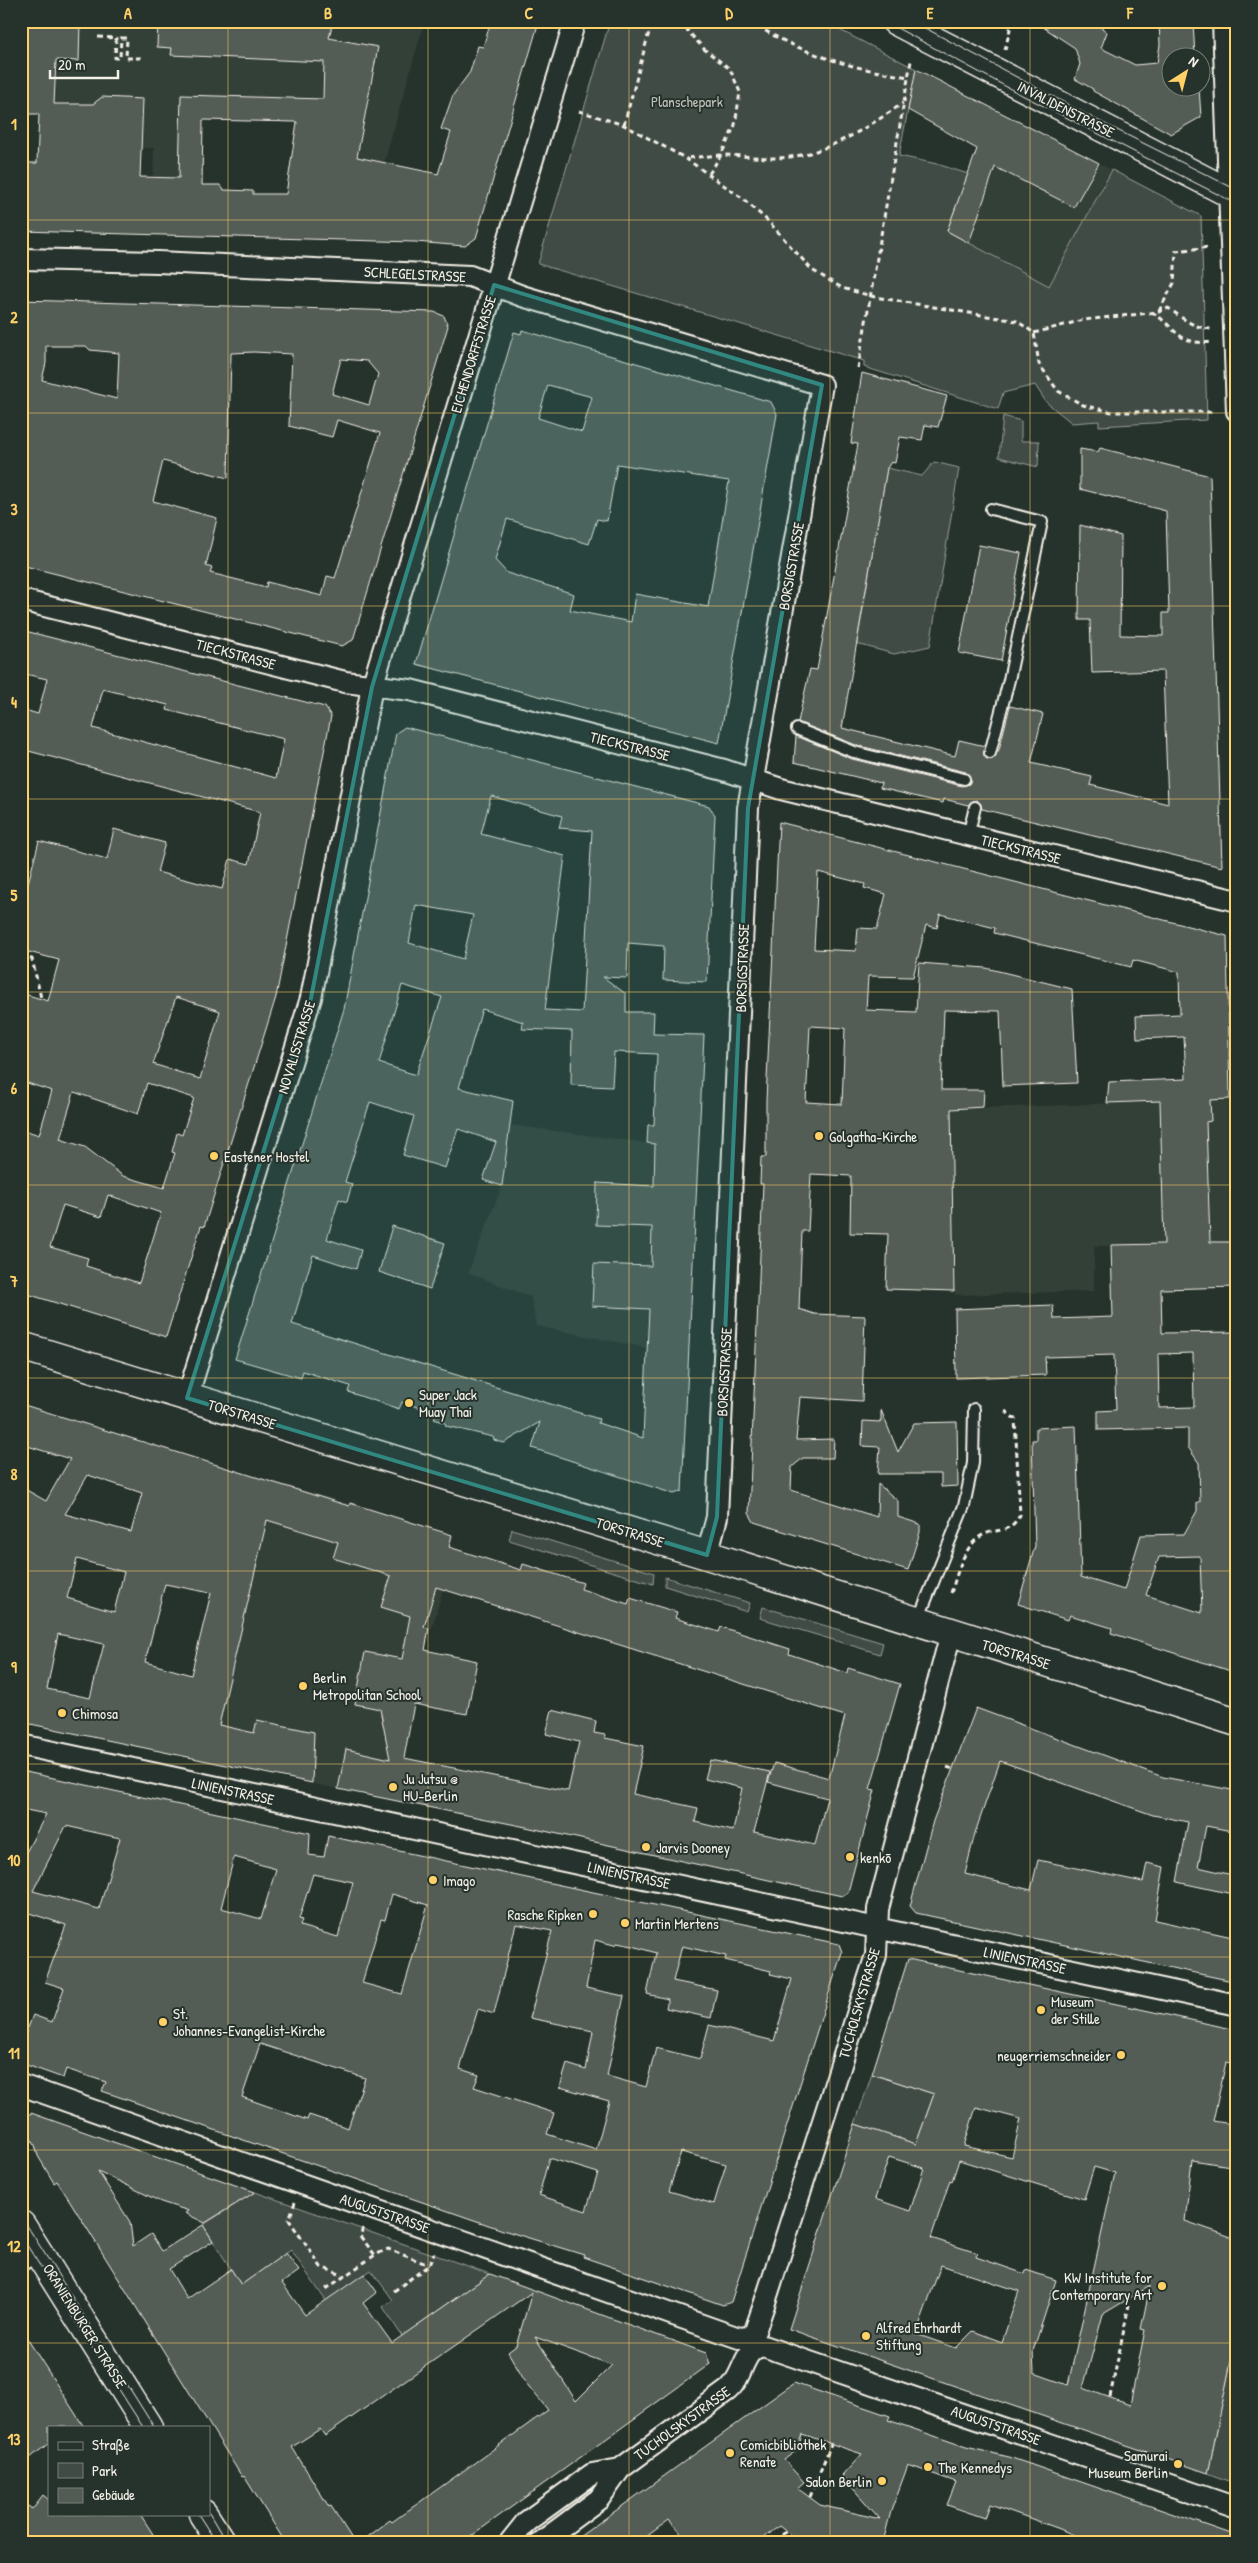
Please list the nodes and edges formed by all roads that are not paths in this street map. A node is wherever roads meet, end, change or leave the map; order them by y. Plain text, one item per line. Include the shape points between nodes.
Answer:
1 (575, 21) edge
2 (896, 21) edge
3 (1223, 21) edge
4 (1233, 195) edge
5 (21, 259) edge
6 (494, 285) junction
7 (822, 385) joint
8 (1237, 411) edge
9 (991, 509) dead end
10 (21, 600) edge
11 (372, 687) junction
12 (797, 729) dead end
13 (990, 753) dead end
14 (753, 779) junction
15 (964, 779) dead end
16 (975, 807) dead end
17 (968, 836) junction
18 (1237, 901) edge
19 (21, 1346) edge
20 (188, 1398) junction
21 (974, 1409) dead end
22 (707, 1555) junction
23 (917, 1622) junction
24 (951, 1633) junction
25 (1237, 1722) edge
26 (21, 1745) edge
27 (878, 1928) junction
28 (1237, 2004) edge
29 (21, 2085) edge
30 (21, 2225) edge
31 (31, 2260) edge
32 (752, 2342) junction
33 (147, 2426) edge
34 (620, 2469) junction
35 (1237, 2508) edge
36 (204, 2516) edge
37 (221, 2542) edge
38 (510, 2542) edge
39 (541, 2542) edge

1 - 6 street, EICHENDORFFSTRASSE
2 - 4 main road, INVALIDENSTRASSE
3 - 4 street
4 - 8 street
5 - 6 street, SCHLEGELSTRASSE via 470,276
6 - 7 street, SCHLEGELSTRASSE
6 - 11 street, EICHENDORFFSTRASSE
7 - 14 street, BORSIGSTRASSE
9 - 13 lane via 1042,522 1009,680
10 - 11 street, TIECKSTRASSE
11 - 14 street, TIECKSTRASSE via 419,692
11 - 20 street, NOVALISSTRASSE via 311,998
12 - 15 lane via 854,752
14 - 17 street, TIECKSTRASSE
14 - 22 street, BORSIGSTRASSE via 748,808 717,1517
16 - 17 lane
17 - 18 street, TIECKSTRASSE
19 - 20 main road, TORSTRASSE
20 - 22 main road, TORSTRASSE
21 - 23 lane via 973,1463 964,1506
22 - 23 main road, TORSTRASSE
23 - 24 main road, TORSTRASSE
24 - 25 main road, TORSTRASSE
24 - 27 street, TUCHOLSKYSTRASSE via 878,1908
26 - 27 street, LINIENSTRASSE
27 - 28 street, LINIENSTRASSE
27 - 32 street, TUCHOLSKYSTRASSE via 876,1955
29 - 32 street, AUGUSTSTRASSE
30 - 31 main road, ORANIENBURGER STRASSE
31 - 33 main road, ORANIENBURGER STRASSE
32 - 34 street, TUCHOLSKYSTRASSE via 736,2383
32 - 35 street, AUGUSTSTRASSE
34 - 38 street, TUCHOLSKYSTRASSE via 592,2474 526,2522
34 - 39 street, TUCHOLSKYSTRASSE via 599,2499
36 - 37 main road

